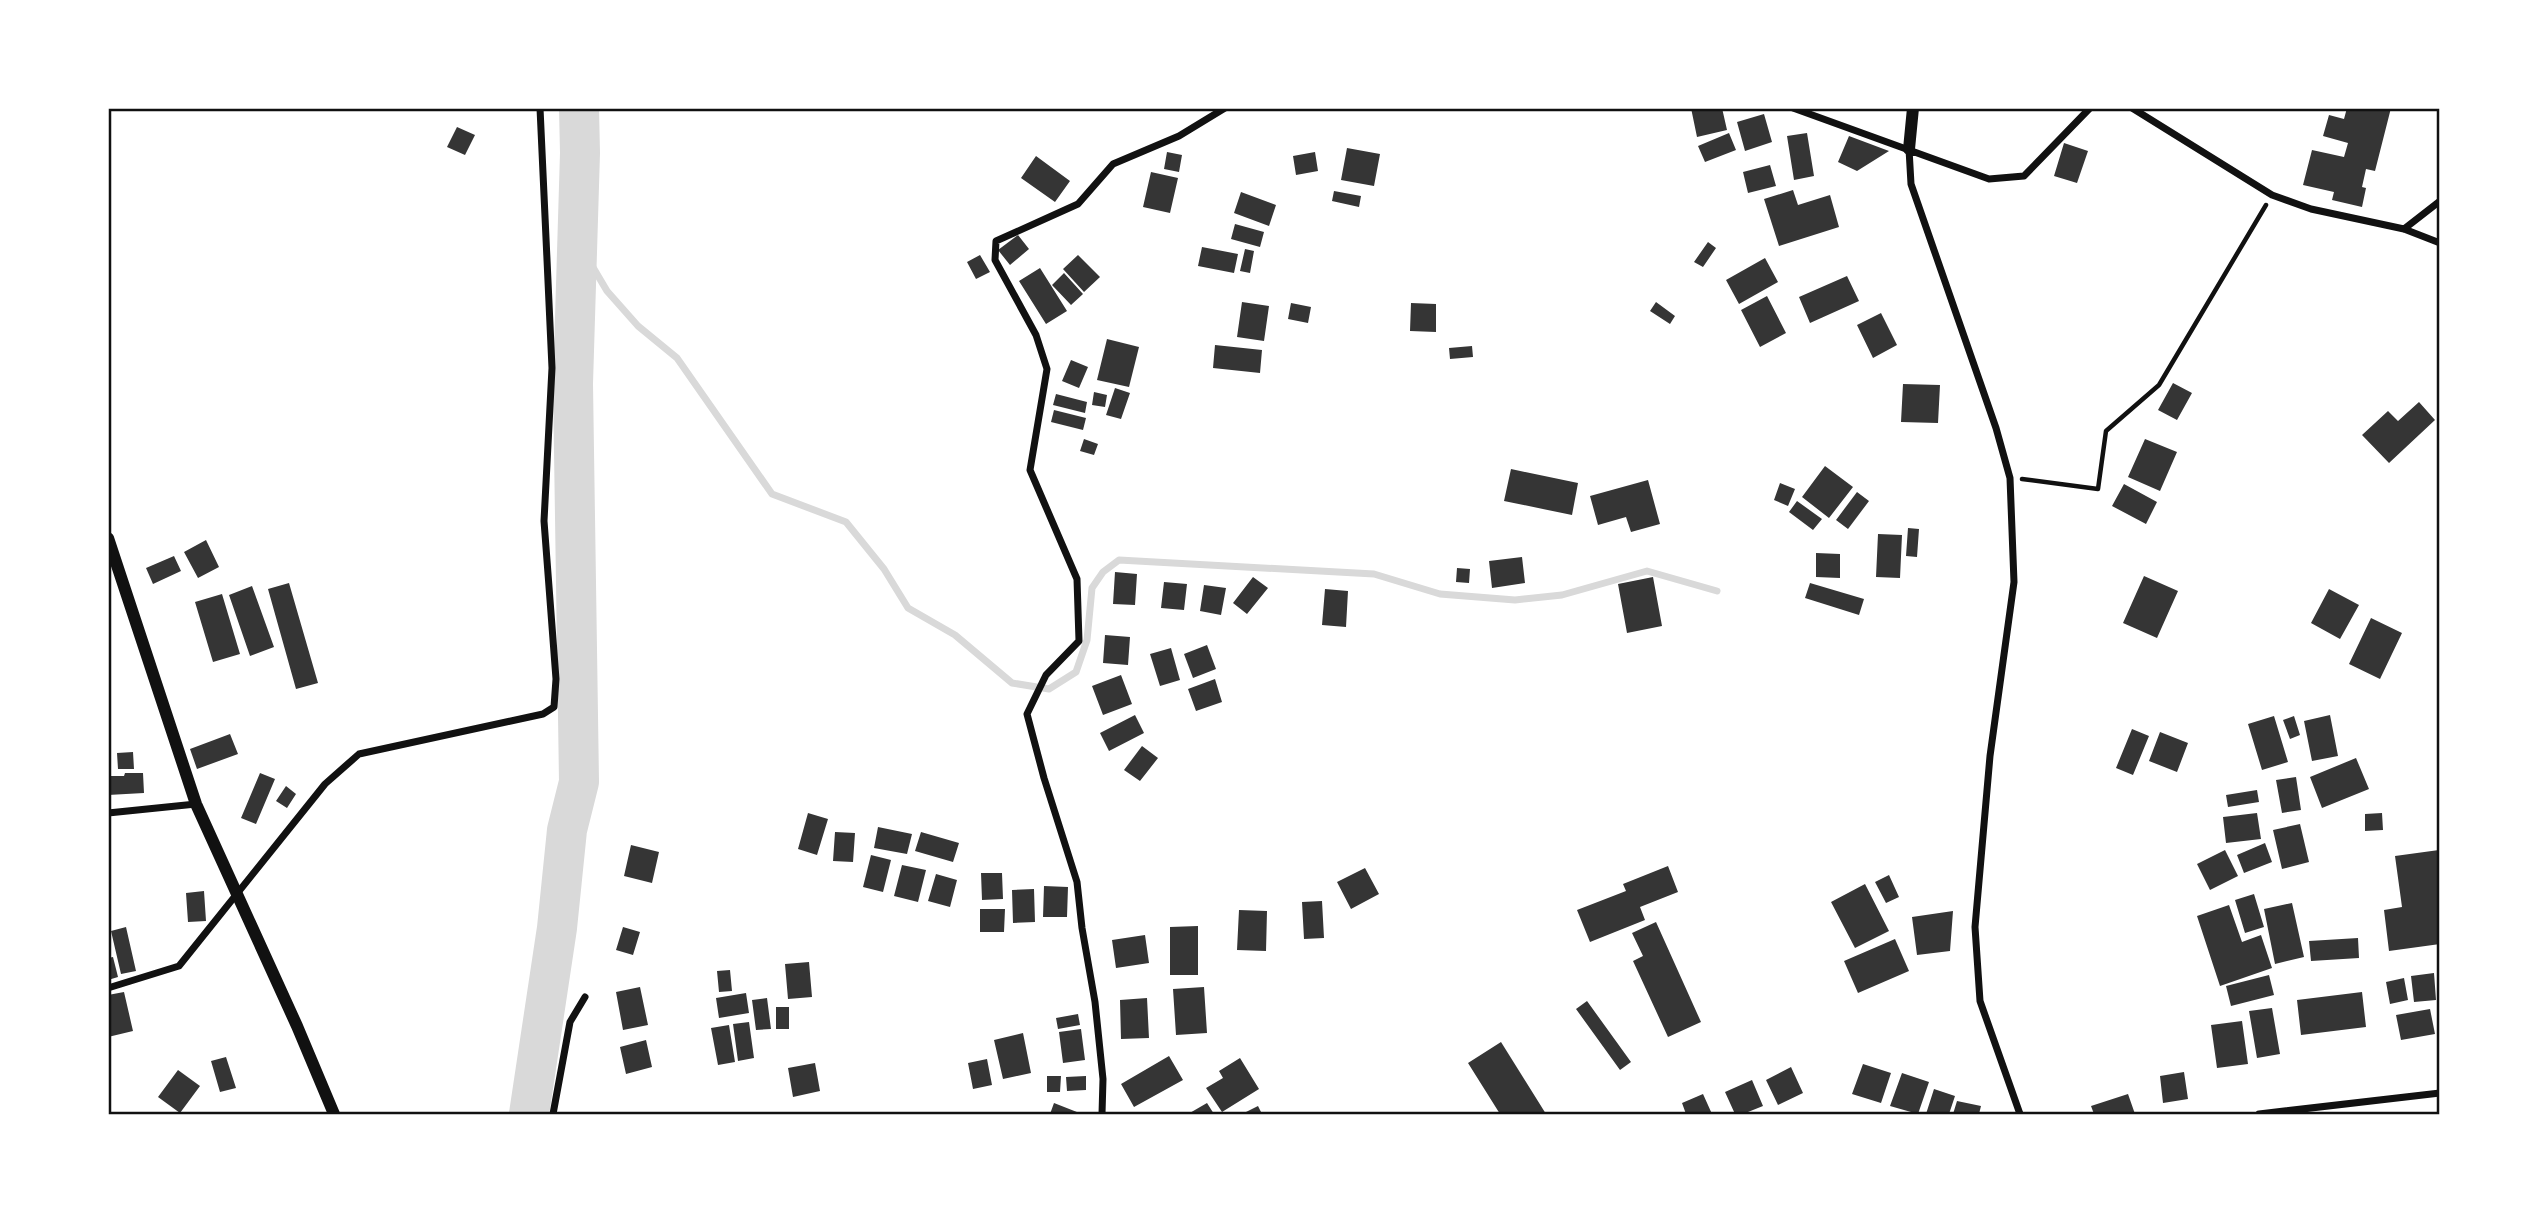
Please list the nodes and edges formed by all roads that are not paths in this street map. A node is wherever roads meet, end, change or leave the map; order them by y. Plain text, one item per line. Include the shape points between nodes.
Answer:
1 (540, 108) edge
2 (1225, 108) edge
3 (1793, 108) edge
4 (1913, 108) edge
5 (2090, 108) edge
6 (2132, 108) edge
7 (1909, 149) junction
8 (2440, 201) edge
9 (2404, 229) junction
10 (2440, 243) edge
11 (108, 538) edge
12 (196, 804) junction
13 (108, 813) edge
14 (236, 893) junction
15 (108, 988) edge
16 (585, 997) dead end
17 (2440, 1093) edge
18 (334, 1115) edge
19 (553, 1115) edge
20 (1102, 1115) edge
21 (2020, 1115) edge
22 (2259, 1115) edge

1 - 14 street via 552,368 544,521 556,679 554,707 543,714 359,754 325,784
2 - 20 street via 1179,136 1113,164 1079,204 996,241 995,260 1035,335 1047,369 1030,470 1077,579 1079,640 1046,676 1027,714 1077,882 1103,1079
3 - 7 street
4 - 7 street
5 - 7 street via 2024,176 1989,179
6 - 9 street via 2272,195 2311,209
7 - 21 street via 1911,184 2010,478 2014,582 1990,756 1975,927 1980,1001
8 - 9 street
9 - 10 street
11 - 12 street
12 - 13 street
12 - 14 street
14 - 15 street via 179,966
14 - 18 street
16 - 19 street via 570,1022
17 - 22 street

